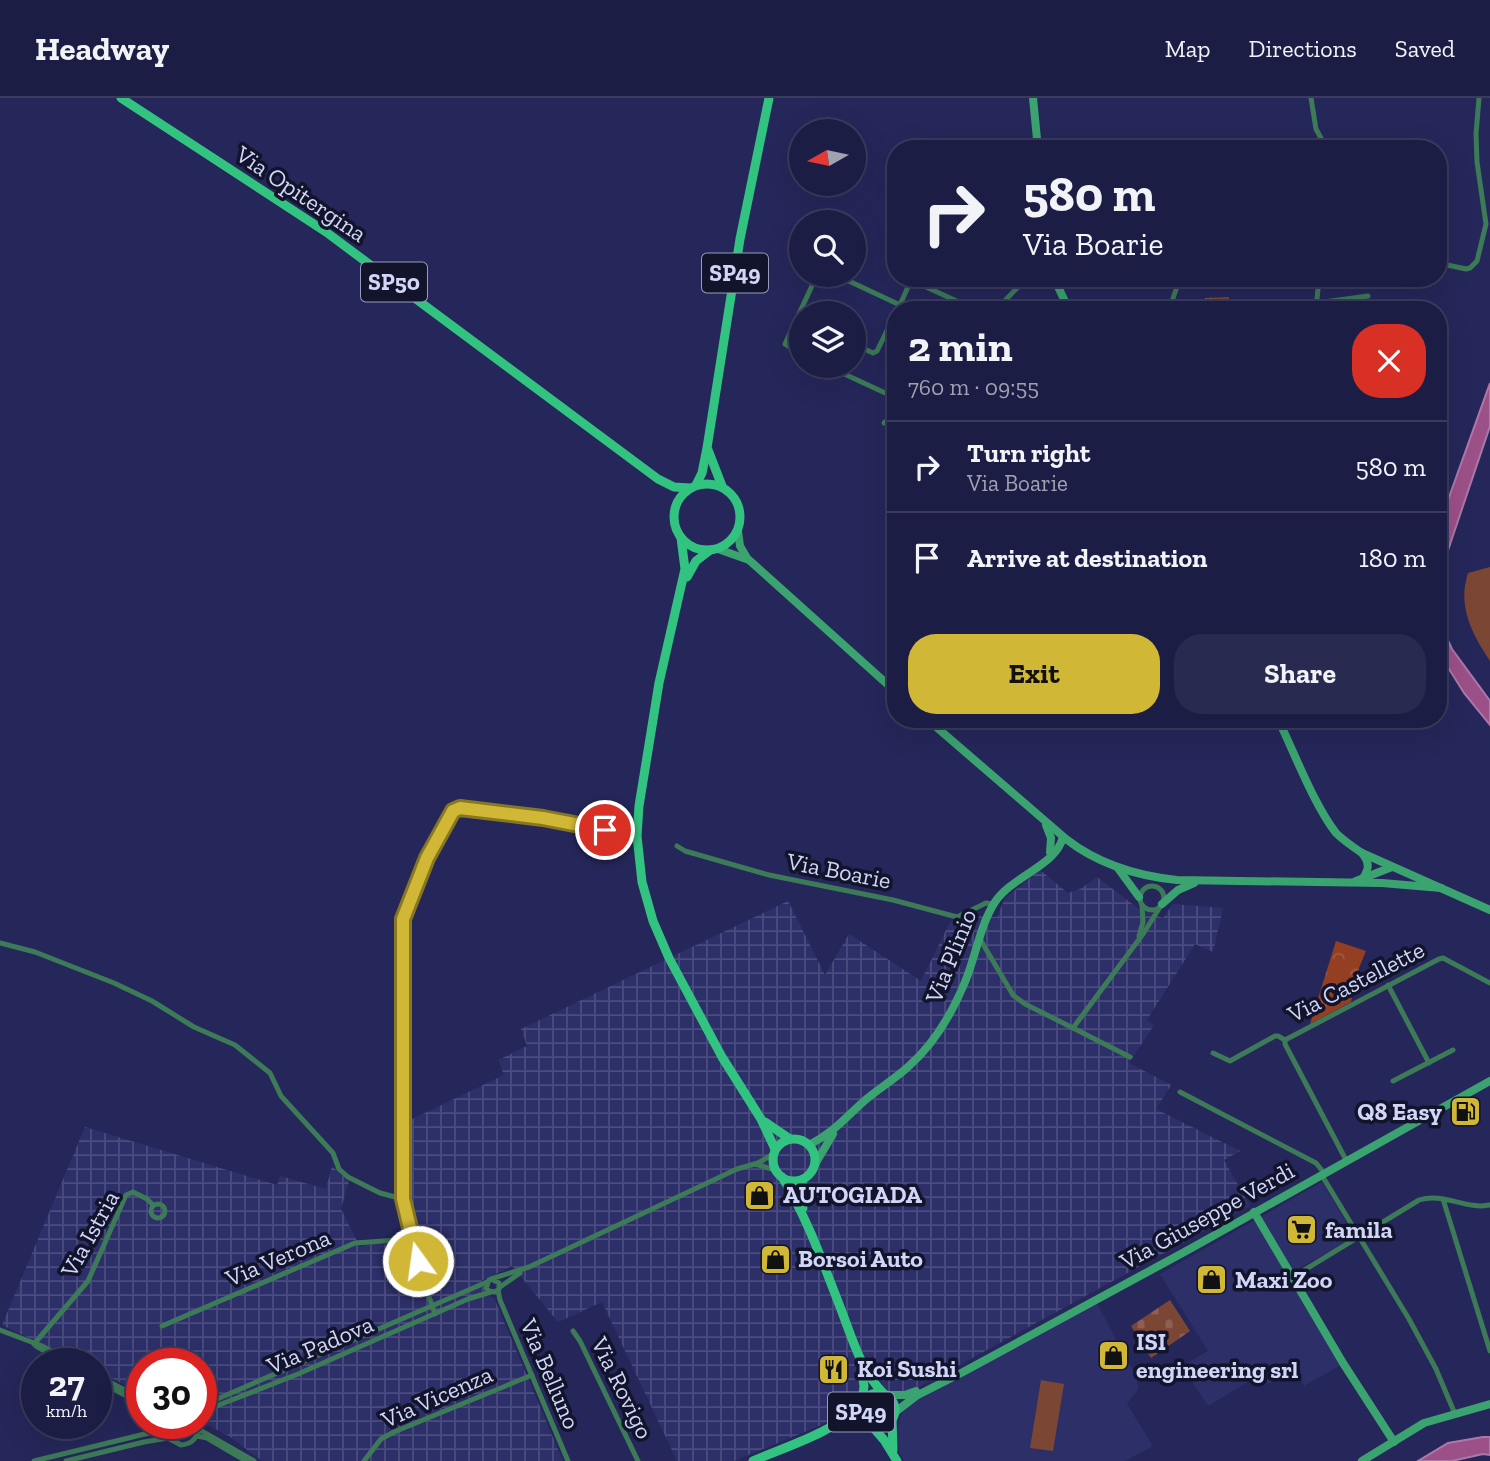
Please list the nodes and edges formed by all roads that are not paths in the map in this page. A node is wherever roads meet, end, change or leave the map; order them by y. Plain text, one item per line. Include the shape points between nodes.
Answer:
1 (121, 98) edge
2 (769, 98) edge
3 (1033, 98) edge
4 (1311, 98) edge
5 (1479, 98) edge
6 (1037, 140) edge
7 (1322, 140) edge
8 (1447, 264) edge
9 (858, 287) edge
10 (929, 287) edge
11 (1018, 288) dead end
12 (1368, 296) dead end
13 (957, 301) edge
14 (1005, 301) edge
15 (1342, 301) edge
16 (887, 303) edge
17 (887, 330) edge
18 (866, 350) edge
19 (853, 378) edge
20 (887, 394) edge
21 (887, 421) edge
22 (884, 424) dead end
23 (707, 449) junction
24 (658, 479) junction
25 (693, 486) junction
26 (722, 486) junction
27 (675, 508) junction
28 (738, 531) junction
29 (681, 538) junction
30 (714, 550) junction
31 (749, 561) junction
32 (681, 588) junction
33 (887, 684) edge
34 (937, 728) edge
35 (1282, 728) edge
36 (1044, 822) junction
37 (605, 830) dead end
38 (1063, 837) junction
39 (677, 846) dead end
40 (1080, 849) junction
41 (1362, 853) junction
42 (1051, 854) junction
43 (1117, 867) junction
44 (1392, 867) junction
45 (1363, 878) junction
46 (1200, 880) junction
47 (1354, 882) junction
48 (1382, 883) junction
49 (1441, 888) junction
50 (1140, 901) junction
51 (993, 904) junction
52 (1162, 904) junction
53 (1490, 910) edge
54 (980, 939) junction
55 (1138, 939) junction
56 (0, 943) edge
57 (1490, 984) edge
58 (1388, 985) junction
59 (1073, 1028) junction
60 (1285, 1040) junction
61 (1453, 1050) dead end
62 (1213, 1053) dead end
63 (1130, 1057) dead end
64 (1429, 1063) junction
65 (1490, 1081) edge
66 (1393, 1082) dead end
67 (1180, 1092) dead end
68 (761, 1119) junction
69 (834, 1131) junction
70 (790, 1139) junction
71 (809, 1145) junction
72 (774, 1151) junction
73 (1346, 1160) junction
74 (752, 1164) junction
75 (814, 1166) junction
76 (778, 1173) junction
77 (1323, 1174) junction
78 (803, 1179) junction
79 (403, 1199) junction
80 (1443, 1199) junction
81 (153, 1205) dead end
82 (1490, 1205) edge
83 (1254, 1212) junction
84 (804, 1216) junction
85 (1359, 1237) junction
86 (412, 1239) junction
87 (529, 1267) junction
88 (1293, 1277) junction
89 (489, 1281) junction
90 (495, 1291) junction
91 (433, 1311) junction
92 (162, 1326) dead end
93 (0, 1330) edge
94 (573, 1331) dead end
95 (34, 1343) junction
96 (42, 1348) edge
97 (44, 1348) edge
98 (1490, 1350) edge
99 (858, 1354) junction
100 (532, 1374) junction
101 (942, 1382) junction
102 (885, 1395) junction
103 (217, 1399) edge
104 (862, 1404) junction
105 (1490, 1404) edge
106 (217, 1406) edge
107 (1455, 1414) junction
108 (893, 1416) junction
109 (870, 1425) junction
110 (830, 1428) junction
111 (126, 1438) edge
112 (162, 1439) edge
113 (170, 1439) edge
114 (190, 1439) edge
115 (208, 1439) edge
116 (215, 1439) edge
117 (1394, 1442) junction
118 (895, 1457) edge
119 (34, 1461) edge
120 (66, 1461) edge
121 (246, 1461) edge
122 (254, 1461) edge
123 (364, 1461) edge
124 (568, 1461) edge
125 (638, 1461) edge
126 (753, 1461) edge
127 (1362, 1461) edge

1 - 24 main road, Via Opitergina / SP50 via 326,232
2 - 23 main road, SP49 via 740,239
3 - 6 main road
4 - 7 street
5 - 8 street via 1478,172 1486,218 1477,261 1470,268
9 - 16 street
10 - 13 street
11 - 14 street
12 - 15 street
17 - 18 street via 877,351
19 - 20 street
21 - 22 street
23 - 25 main road, SP49 via 702,473
23 - 26 main road
24 - 25 main road, Via Opitergina / SP50 via 674,487
24 - 27 main road, Via Opitergina / SP50 via 671,494
25 - 26 main road
25 - 27 main road, SP49
26 - 28 main road via 740,510
27 - 29 main road, SP49
28 - 30 main road, SP49
28 - 31 main road
29 - 30 main road via 694,548
29 - 32 main road, SP49 via 686,562
30 - 31 main road
30 - 32 main road, SP49 via 692,565
31 - 33 main road
32 - 68 main road, SP49 via 639,806 642,882 669,958
34 - 36 main road
35 - 41 main road via 1325,816 1337,834
36 - 38 main road
36 - 42 main road
37 - 79 street via 460,808 453,811 427,858 403,919
38 - 40 main road
38 - 42 main road, Via Plinio
39 - 51 street, Via Boarie via 769,875 957,917
40 - 42 main road
40 - 43 main road
41 - 44 main road
41 - 45 main road via 1369,867
42 - 51 main road, Via Plinio
43 - 46 main road via 1155,877
43 - 50 main road
44 - 45 main road
44 - 48 main road via 1393,876
44 - 49 main road
45 - 47 main road
46 - 47 main road
46 - 52 main road
47 - 48 main road
48 - 49 main road
49 - 53 main road
50 - 52 street via 1154,910
50 - 52 street via 1144,888 1155,886 1163,893
50 - 55 street via 1143,922
51 - 54 main road, Via Plinio
52 - 55 street
54 - 59 street via 1013,995
54 - 69 main road, Via Plinio via 957,999 930,1042
55 - 59 street
56 - 79 street via 114,983 234,1045 270,1073 281,1096 333,1153 339,1169 380,1194
57 - 58 street, Via Castellette via 1443,958
58 - 60 street, Via Castellette
58 - 64 street
59 - 63 street
60 - 62 street via 1275,1037 1230,1061
60 - 73 street, Via Castellette
61 - 64 street
64 - 66 street
65 - 73 main road, Via Giuseppe Verdi
67 - 77 street via 1316,1163
68 - 70 main road, SP49
68 - 72 main road, SP49
69 - 71 main road, Via Plinio
69 - 75 main road, Via Plinio
70 - 71 main road, SP49
70 - 72 main road
71 - 75 main road
72 - 74 street
72 - 76 main road, SP49
73 - 77 main road, Via Giuseppe Verdi
74 - 76 street
74 - 87 street
75 - 78 main road
76 - 78 main road via 796,1181
76 - 84 main road, SP49
77 - 83 main road, Via Giuseppe Verdi
77 - 85 street
78 - 84 main road, SP49
79 - 86 street
80 - 82 street
80 - 85 street via 1419,1200
80 - 98 street
81 - 95 street, Via Istria via 133,1192 126,1195 88,1280
83 - 88 main road
83 - 101 main road, Via Giuseppe Verdi
84 - 99 main road, SP49
85 - 88 street
85 - 107 street via 1409,1319
86 - 91 street
86 - 92 street, Via Verona via 355,1243
87 - 89 street, Via Padova
87 - 90 street, Via Padova
88 - 117 main road
89 - 90 street via 486,1287
89 - 90 street via 498,1281
89 - 91 street, Via Padova
90 - 91 street, Via Padova
90 - 100 street, Via Belluno
91 - 103 street, Via Padova
91 - 106 street, Via Padova
93 - 95 street
94 - 125 street, Via Rovigo
95 - 96 street
95 - 97 street
99 - 102 main road, SP49
99 - 104 main road, SP49 via 864,1380
100 - 123 street, Via Vicenza via 394,1432
100 - 124 street, Via Belluno
101 - 102 main road, Via Giuseppe Verdi via 905,1395
101 - 108 main road, Via Giuseppe Verdi via 911,1398
102 - 104 main road, SP49 via 874,1393
102 - 108 main road, SP49 via 893,1403
104 - 109 main road, SP49 via 861,1416
104 - 110 main road
105 - 107 main road
107 - 117 main road via 1424,1423
108 - 109 main road, SP49 via 886,1425
108 - 118 main road, SP49
109 - 110 main road
109 - 118 main road, SP49
110 - 126 main road
111 - 119 street
112 - 120 street
113 - 114 street via 186,1445
115 - 121 street
116 - 122 street
117 - 127 main road

